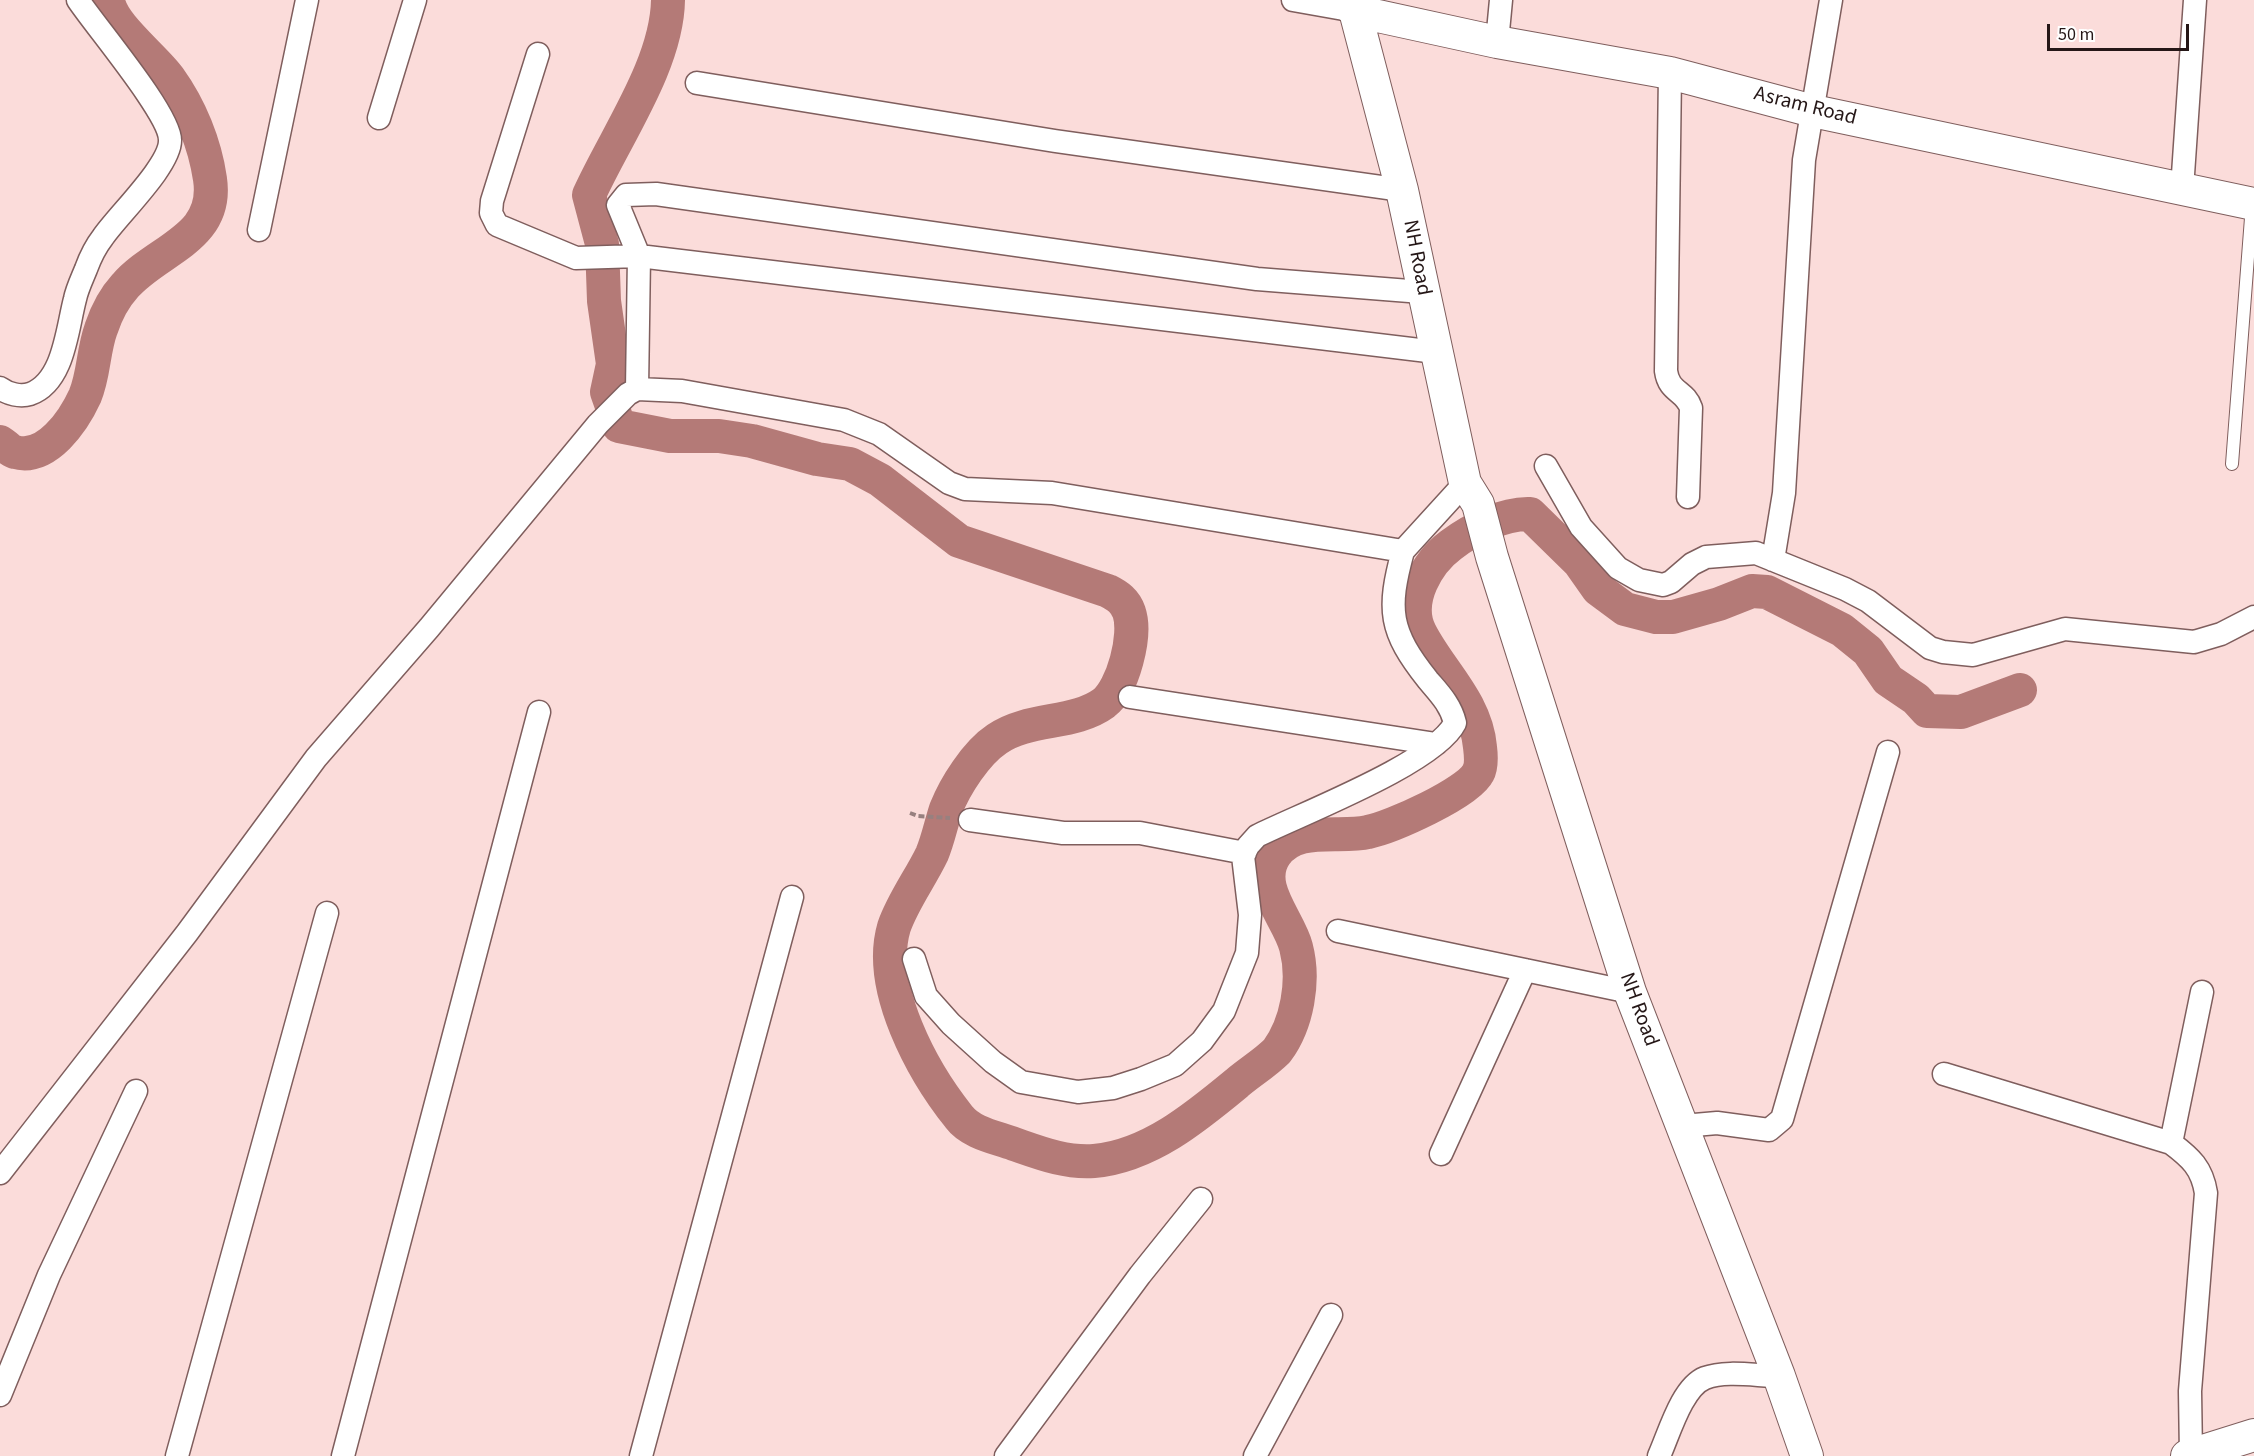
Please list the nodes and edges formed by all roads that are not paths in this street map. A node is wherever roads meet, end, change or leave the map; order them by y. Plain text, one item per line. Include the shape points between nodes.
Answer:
1 (78, 0) edge
2 (307, 0) edge
3 (415, 0) edge
4 (1293, 0) edge
5 (1501, 0) edge
6 (1831, 0) edge
7 (2195, 0) edge
8 (1349, 6) edge
9 (1497, 42) junction
10 (538, 54) dead end
11 (1670, 73) junction
12 (697, 83) dead end
13 (1813, 111) junction
14 (379, 118) dead end
15 (2182, 189) junction
16 (1402, 190) junction
17 (2253, 204) edge
18 (259, 230) dead end
19 (630, 256) junction
20 (1422, 292) junction
21 (1436, 352) junction
22 (0, 388) edge
23 (632, 391) junction
24 (2232, 464) dead end
25 (1546, 466) dead end
26 (1472, 493) junction
27 (1688, 497) dead end
28 (1403, 551) junction
29 (1773, 560) junction
30 (2254, 617) edge
31 (1130, 697) dead end
32 (539, 712) dead end
33 (1436, 744) junction
34 (1888, 752) dead end
35 (970, 820) road end
36 (1245, 853) junction
37 (792, 897) dead end
38 (327, 913) dead end
39 (1338, 931) dead end
40 (914, 959) dead end
41 (1525, 970) junction
42 (2202, 992) dead end
43 (1630, 993) junction
44 (1944, 1074) dead end
45 (136, 1091) dead end
46 (1683, 1126) junction
47 (2171, 1143) junction
48 (1441, 1154) dead end
49 (0, 1173) edge
50 (1202, 1199) dead end
51 (1331, 1315) dead end
52 (1779, 1376) junction
53 (0, 1395) edge
54 (2251, 1437) edge
55 (2189, 1455) edge
56 (177, 1456) edge
57 (343, 1456) edge
58 (641, 1456) edge
59 (1006, 1456) edge
60 (1255, 1456) edge
61 (1659, 1456) edge
62 (1807, 1456) edge

1 - 22 street via 161,115 170,142 168,152 102,238 87,266 56,370 48,382 24,396
2 - 18 street
3 - 14 street
4 - 8 street
5 - 9 street
6 - 13 street
7 - 15 street
8 - 9 main road, Asram Road
8 - 16 main road, NH Road
9 - 11 main road, Asram Road
10 - 19 street via 492,201 493,220 576,258
11 - 13 main road, Asram Road
11 - 27 street via 1666,371 1669,385 1685,397 1691,408
12 - 16 street via 1055,141
13 - 15 main road, Asram Road
13 - 29 street via 1804,160 1784,493
15 - 17 main road, Asram Road
16 - 20 main road, NH Road
17 - 24 lane
19 - 20 street via 618,205 626,195 656,194 1257,279
19 - 21 street
19 - 23 street
20 - 21 main road, NH Road
21 - 26 main road, NH Road
23 - 28 street via 682,391 844,420 879,434 949,483 965,489 1052,493
23 - 49 street via 598,424 316,758 187,933
25 - 29 street via 1581,527 1617,568 1639,580 1663,585 1706,557 1730,553 1756,553
26 - 28 street
26 - 43 main road, NH Road
28 - 33 street via 1395,590 1394,625 1412,660 1448,705 1455,723
29 - 30 street via 1868,601 1930,648 1944,652 1973,655 2065,629 2194,642
31 - 33 street
32 - 57 street
33 - 36 street via 1391,772 1257,836
34 - 46 street via 1782,1119 1769,1130 1717,1124
35 - 36 street via 1063,833 1140,833
36 - 40 street via 1250,915 1247,953 1220,1019 1175,1065 1113,1088 1078,1092 1021,1082 951,1024 926,996
37 - 58 street
38 - 56 street
39 - 41 street
41 - 43 street
41 - 48 street
42 - 47 street
43 - 46 main road, NH Road
44 - 47 street
45 - 53 street via 49,1275
46 - 52 main road, NH Road
47 - 55 street via 2195,1162 2204,1177 2206,1193 2190,1391
50 - 59 street via 1140,1275
51 - 60 street
52 - 61 street via 1721,1376 1694,1384
52 - 62 main road, NH Road
54 - 55 main road

